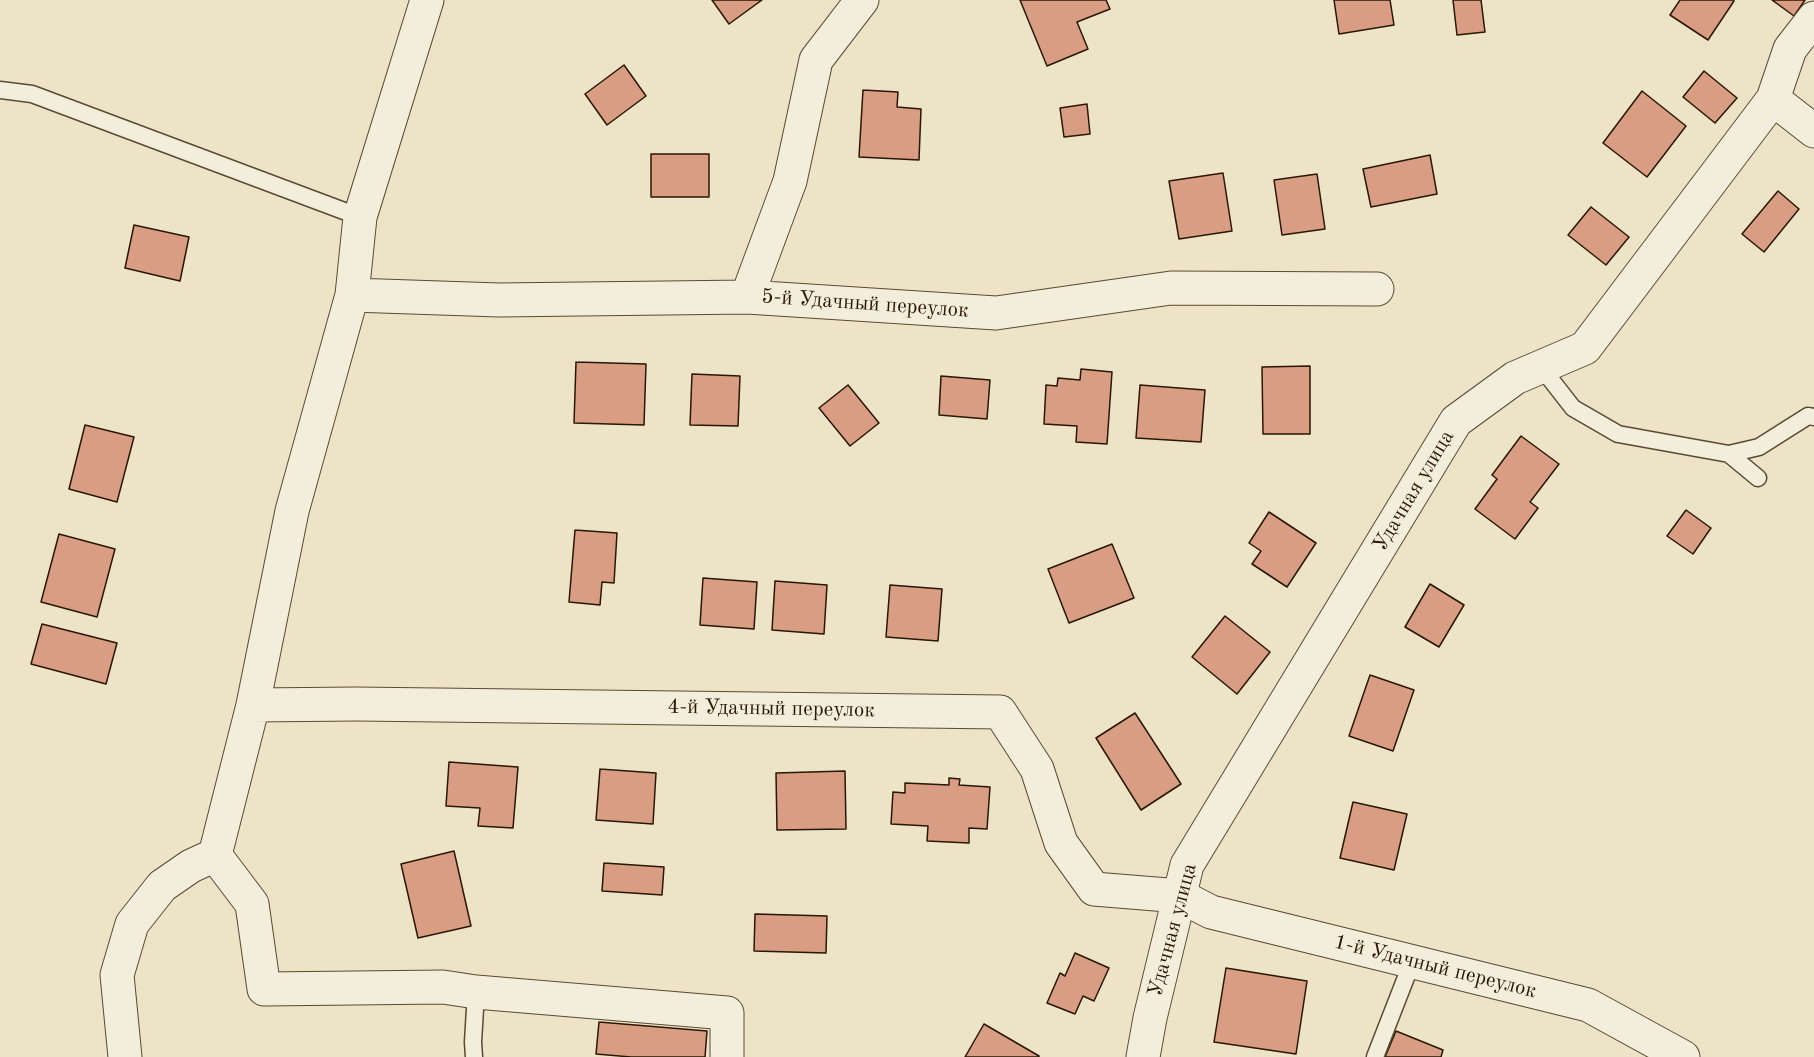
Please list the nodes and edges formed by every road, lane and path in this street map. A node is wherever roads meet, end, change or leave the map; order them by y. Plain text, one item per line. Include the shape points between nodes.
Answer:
1 (427, 0) edge
2 (862, 0) edge
3 (1814, 18) edge
4 (0, 90) edge
5 (1773, 99) junction
6 (1814, 131) edge
7 (360, 217) junction
8 (1377, 289) dead end
9 (352, 295) junction
10 (747, 297) junction
11 (1541, 367) junction
12 (1814, 417) edge
13 (1729, 454) junction
14 (1758, 477) dead end
15 (253, 705) junction
16 (215, 855) junction
17 (1180, 896) junction
18 (1412, 962) junction
19 (476, 992) junction
20 (125, 1057) edge
21 (474, 1057) edge
22 (727, 1057) edge
23 (1143, 1057) edge
24 (1375, 1057) edge
25 (1683, 1057) edge

1 - 7 street
2 - 10 street via 816,60 790,181
3 - 5 street, Удачная улица via 1790,49
4 - 7 lane via 32,94
5 - 6 street
5 - 11 street, Удачная улица via 1585,348
7 - 9 street
8 - 10 street, 5-й Удачный переулок via 1171,288 996,313
9 - 10 street, 5-й Удачный переулок via 499,300
9 - 15 street via 292,511
11 - 13 lane via 1573,408 1618,434
11 - 17 street, Удачная улица via 1515,378 1456,421 1187,865
12 - 13 lane via 1808,416 1759,447
13 - 14 lane
15 - 16 street
15 - 17 street, 4-й Удачный переулок via 1000,712 1037,769 1061,843 1094,889
16 - 19 street via 252,904 264,989 443,987
16 - 20 street via 162,886 132,924 117,975
17 - 18 street, 1-й Удачный переулок via 1211,912
17 - 23 street, Удачная улица
18 - 24 lane
18 - 25 street, 1-й Удачный переулок via 1588,1005
19 - 21 lane
19 - 22 street via 728,1013

